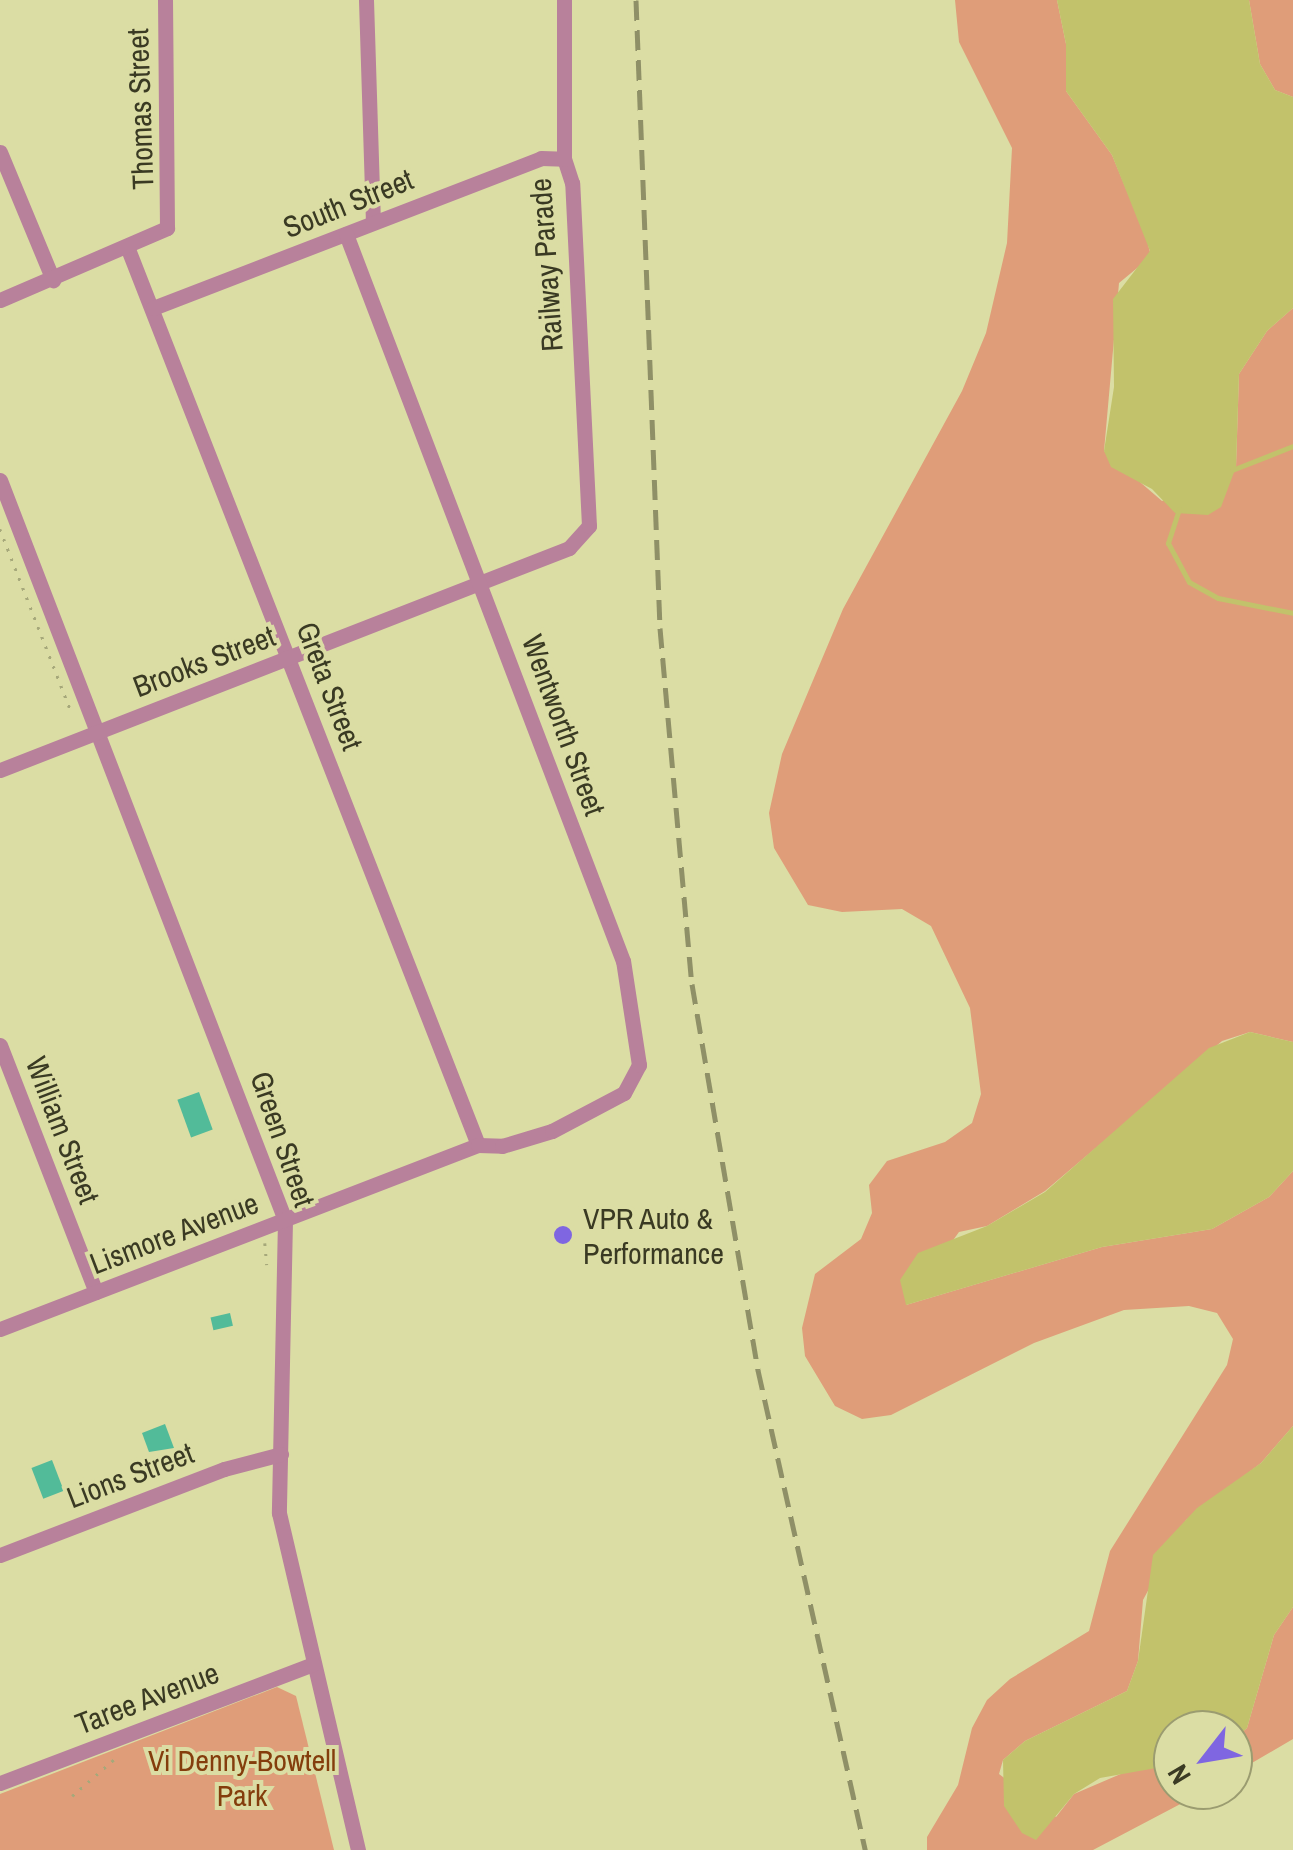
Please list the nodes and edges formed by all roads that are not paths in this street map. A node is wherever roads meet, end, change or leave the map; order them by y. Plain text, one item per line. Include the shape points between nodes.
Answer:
1 (165, 0) edge
2 (366, 0) edge
3 (564, 0) edge
4 (0, 152) edge
5 (564, 159) junction
6 (373, 222) junction
7 (346, 234) junction
8 (128, 249) junction
9 (52, 280) junction
10 (0, 300) edge
11 (153, 308) junction
12 (0, 480) edge
13 (589, 526) joint
14 (482, 582) junction
15 (290, 657) junction
16 (99, 732) junction
17 (0, 770) edge
18 (0, 1044) edge
19 (478, 1144) junction
20 (285, 1220) junction
21 (96, 1292) junction
22 (0, 1329) edge
23 (281, 1454) junction
24 (0, 1555) edge
25 (313, 1664) junction
26 (0, 1784) edge
27 (358, 1850) edge

1 - 8 street, Thomas Street via 170,217 158,236
2 - 6 street
3 - 5 street, Railway Parade
4 - 9 street
5 - 6 street, South Street via 541,158
5 - 13 street, Railway Parade via 572,183
6 - 7 street, South Street
7 - 11 street, South Street
7 - 14 street, Wentworth Street
8 - 9 street
8 - 11 street, Greta Street
9 - 10 street
11 - 15 street, Greta Street
12 - 16 street, Green Street
13 - 14 street, Brooks Street via 570,548
14 - 15 street, Brooks Street
14 - 19 street, Wentworth Street via 622,961 639,1065 624,1093 598,1110 502,1146
15 - 16 street, Brooks Street
15 - 19 street, Greta Street
16 - 17 street, Brooks Street
16 - 20 street, Green Street
18 - 21 street, William Street
19 - 20 street, Lismore Avenue
20 - 21 street, Lismore Avenue
20 - 23 street, Green Street
21 - 22 street, Lismore Avenue
23 - 24 street, Lions Street via 224,1468
23 - 25 street, Green Street via 279,1514
25 - 26 street, Taree Avenue
25 - 27 street, Green Street

